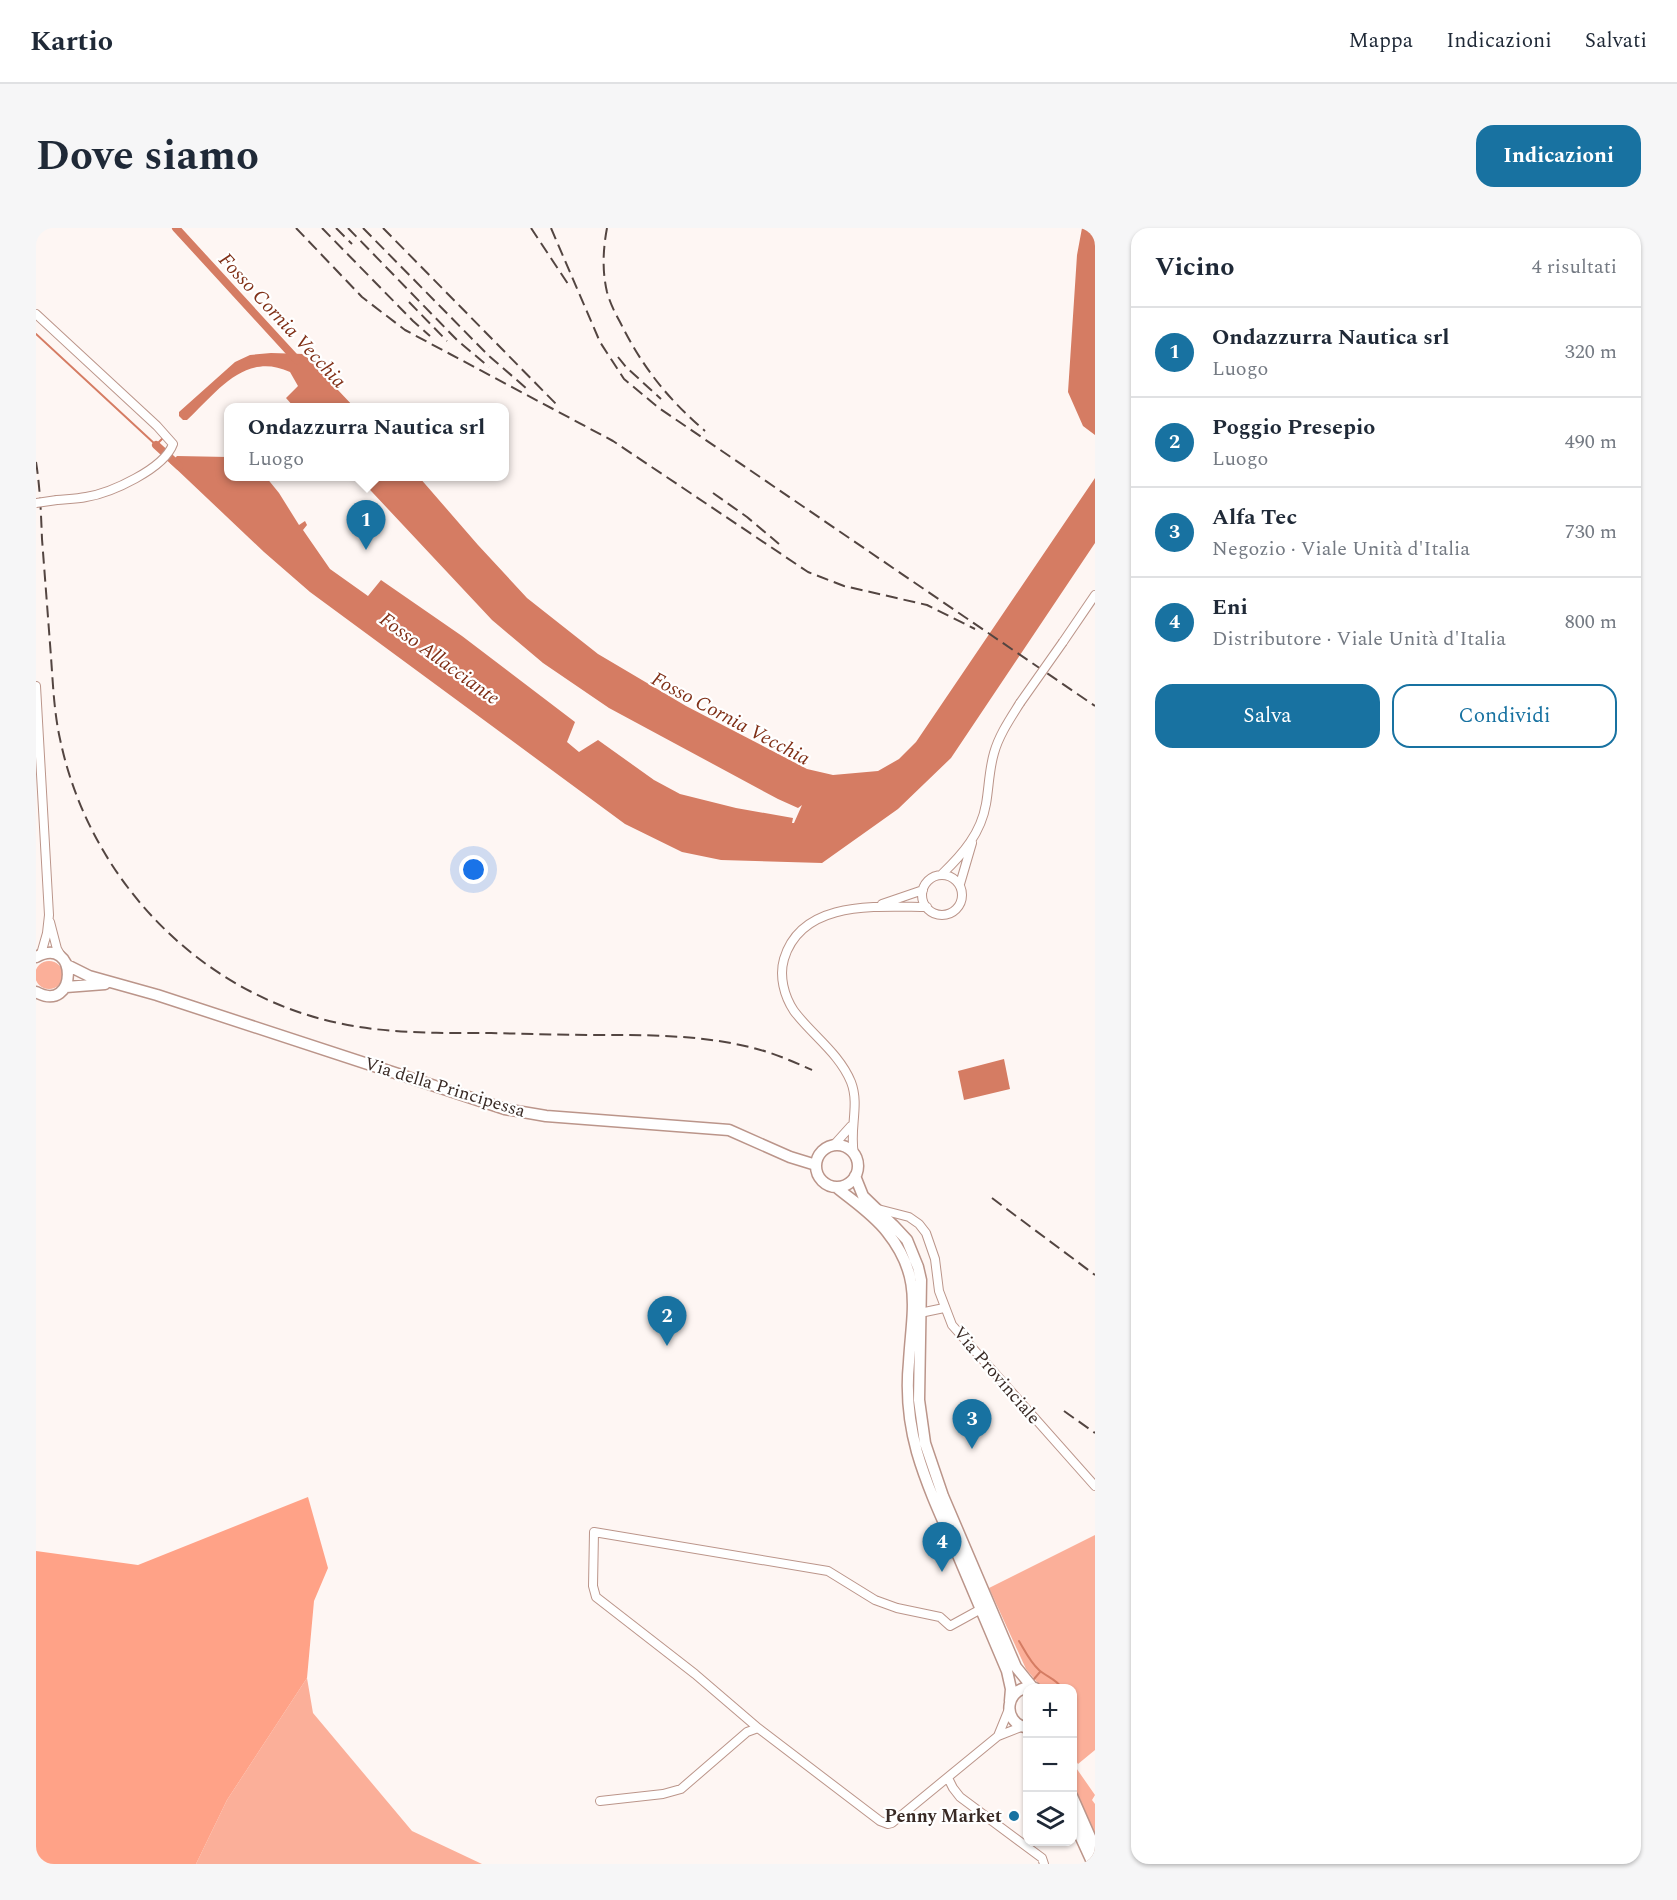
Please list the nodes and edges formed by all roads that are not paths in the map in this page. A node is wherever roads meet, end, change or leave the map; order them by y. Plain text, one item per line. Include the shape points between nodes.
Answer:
1 (36, 314) edge
2 (36, 503) edge
3 (1095, 595) edge
4 (36, 686) edge
5 (973, 839) junction
6 (942, 874) junction
7 (960, 884) junction
8 (923, 890) junction
9 (872, 906) junction
10 (927, 907) junction
11 (49, 915) junction
12 (38, 956) edge
13 (64, 962) junction
14 (114, 983) junction
15 (66, 987) junction
16 (36, 992) edge
17 (852, 1125) junction
18 (833, 1146) junction
19 (854, 1154) junction
20 (816, 1165) junction
21 (855, 1176) junction
22 (836, 1187) junction
23 (876, 1209) junction
24 (944, 1308) junction
25 (920, 1313) junction
26 (1095, 1486) edge
27 (981, 1609) junction
28 (1031, 1684) edge
29 (1023, 1689) edge
30 (1010, 1705) junction
31 (1023, 1727) edge
32 (758, 1728) junction
33 (1023, 1730) edge
34 (998, 1736) junction
35 (948, 1778) junction
36 (600, 1801) dead end
37 (1077, 1807) edge
38 (1077, 1829) edge
39 (1095, 1848) edge
40 (1044, 1864) edge
41 (1093, 1864) edge

1 - 2 street, bridge via 172,442 171,449 158,463 115,489
3 - 5 street, bridge via 1006,725 989,772 981,825
4 - 11 street
5 - 6 street
5 - 7 street
6 - 7 street
6 - 8 street via 930,878
7 - 10 street via 962,898 952,913 940,915
8 - 9 street
8 - 10 street
9 - 10 street
9 - 17 street via 818,918 795,938 783,964 785,991 794,1011 827,1046 850,1080 855,1101
11 - 12 street
11 - 13 street
12 - 13 main road, Via della Principessa via 48,953
13 - 14 main road, Via della Principessa via 89,976
13 - 15 main road via 69,976
14 - 15 main road, Via della Principessa
14 - 20 main road, Via della Principessa via 505,1108 546,1116 729,1130
15 - 16 main road, Via della Principessa via 51,996
17 - 18 street
17 - 19 street
18 - 19 main road via 847,1148
18 - 20 main road via 821,1152
19 - 21 main road
20 - 22 main road via 823,1182
21 - 22 main road
21 - 23 main road via 863,1196
22 - 27 main road via 879,1222 910,1275 914,1306 908,1372 912,1431 931,1491
23 - 24 street, Via Provinciale via 909,1217 926,1233
23 - 25 main road via 901,1232 914,1256 921,1280
24 - 25 street
24 - 26 street, Via Provinciale via 952,1325
25 - 28 main road via 919,1401 929,1458 1016,1667
27 - 30 main road via 1010,1677
27 - 32 street via 950,1626 940,1617 875,1600 828,1571 594,1532 596,1597
29 - 30 main road
30 - 31 main road via 1012,1719
30 - 34 street
32 - 35 street via 888,1824
32 - 36 street via 747,1732 681,1789
33 - 34 street
34 - 35 street
35 - 40 street via 960,1797
37 - 39 main road
38 - 41 main road

